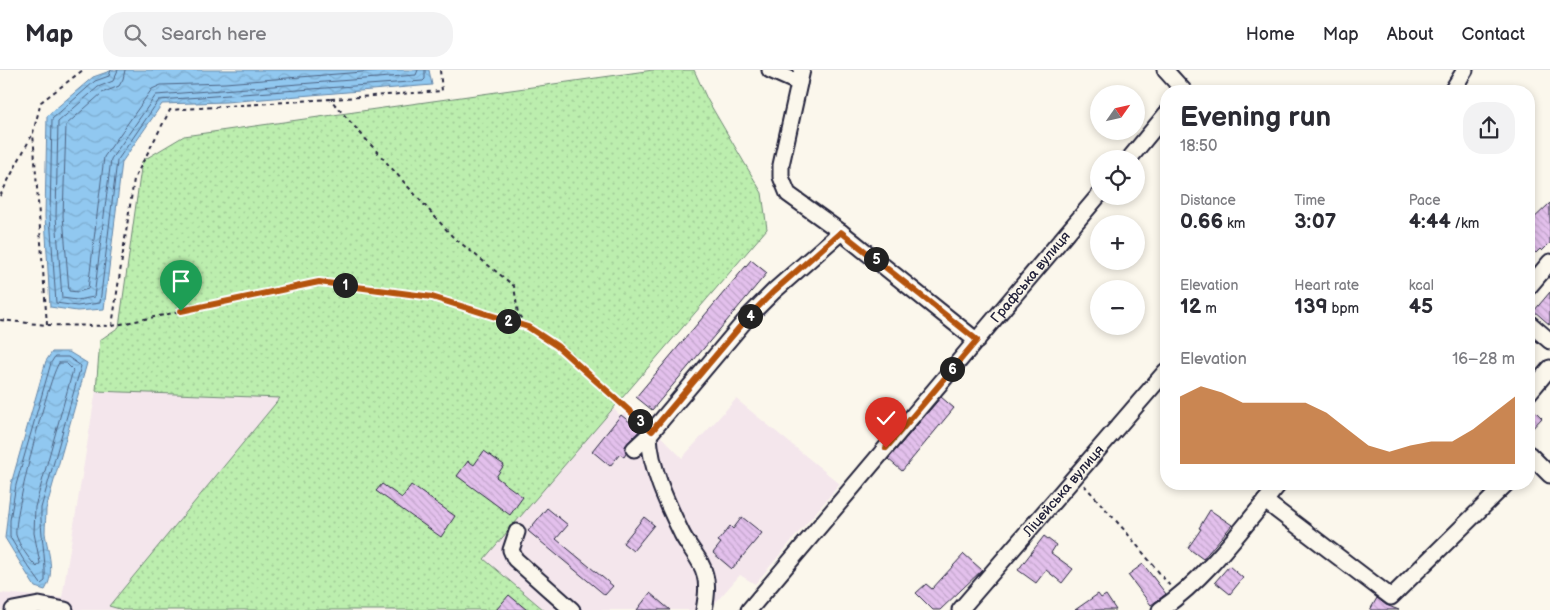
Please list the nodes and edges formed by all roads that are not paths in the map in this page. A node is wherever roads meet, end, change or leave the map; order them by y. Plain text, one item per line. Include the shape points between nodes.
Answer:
1 (770, 70) edge
2 (1165, 70) edge
3 (1465, 70) edge
4 (800, 76) edge
5 (1179, 85) edge
6 (1456, 85) edge
7 (1160, 121) edge
8 (1136, 150) edge
9 (1091, 205) edge
10 (841, 232) junction
11 (1550, 262) edge
12 (1535, 280) edge
13 (1535, 328) edge
14 (977, 340) junction
15 (1550, 341) edge
16 (1550, 368) edge
17 (1160, 378) edge
18 (1535, 386) edge
19 (650, 433) junction
20 (634, 449) dead end
21 (1535, 462) edge
22 (1550, 475) edge
23 (1274, 490) edge
24 (1500, 490) edge
25 (1265, 501) junction
26 (517, 532) dead end
27 (13, 610) edge
28 (65, 610) edge
29 (572, 610) edge
30 (704, 610) edge
31 (749, 610) edge
32 (960, 610) edge
33 (1160, 610) edge

1 - 4 street
2 - 5 street
3 - 6 street
4 - 10 street via 781,165 783,187
7 - 8 street
9 - 14 street, Графська вулиця
10 - 14 street
10 - 19 street via 749,316
11 - 12 street
13 - 15 street
14 - 31 street, Графська вулиця
16 - 18 street
17 - 32 street, Ліцейська вулиця
19 - 20 street
19 - 30 street via 649,450 659,480 682,534 706,576
21 - 22 street
23 - 25 street
24 - 25 street via 1391,597
25 - 33 street via 1179,597
26 - 29 street via 511,550 515,559
27 - 28 street via 39,605

